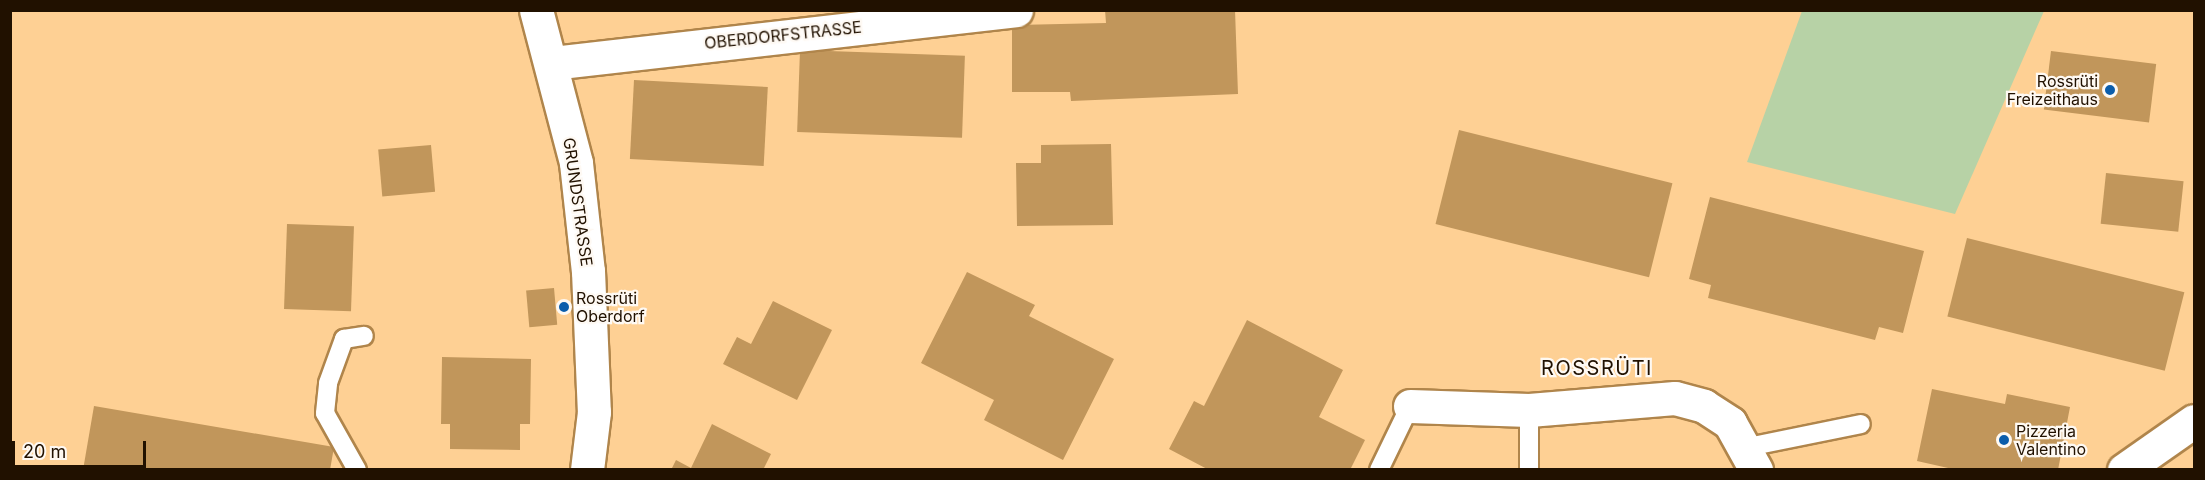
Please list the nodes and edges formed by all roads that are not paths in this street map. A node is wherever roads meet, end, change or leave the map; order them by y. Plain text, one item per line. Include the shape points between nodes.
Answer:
1 (536, 10) edge
2 (1016, 10) edge
3 (898, 17) edge
4 (552, 63) junction
5 (364, 336) dead end
6 (1410, 406) joint
7 (1529, 410) junction
8 (2194, 421) edge
9 (1861, 424) dead end
10 (1752, 458) edge
11 (357, 470) edge
12 (587, 470) edge
13 (1379, 470) edge
14 (1529, 470) edge
15 (2124, 470) edge

1 - 4 street, GRUNDSTRASSE
2 - 3 street, OBERDORFSTRASSE
3 - 4 street, OBERDORFSTRASSE
4 - 12 street, GRUNDSTRASSE via 576,163 588,271 594,412
5 - 11 lane via 344,339 328,383 325,413
6 - 7 street
6 - 13 lane
7 - 10 street via 1675,398 1704,406 1730,423
7 - 14 lane
8 - 15 street
9 - 10 lane

